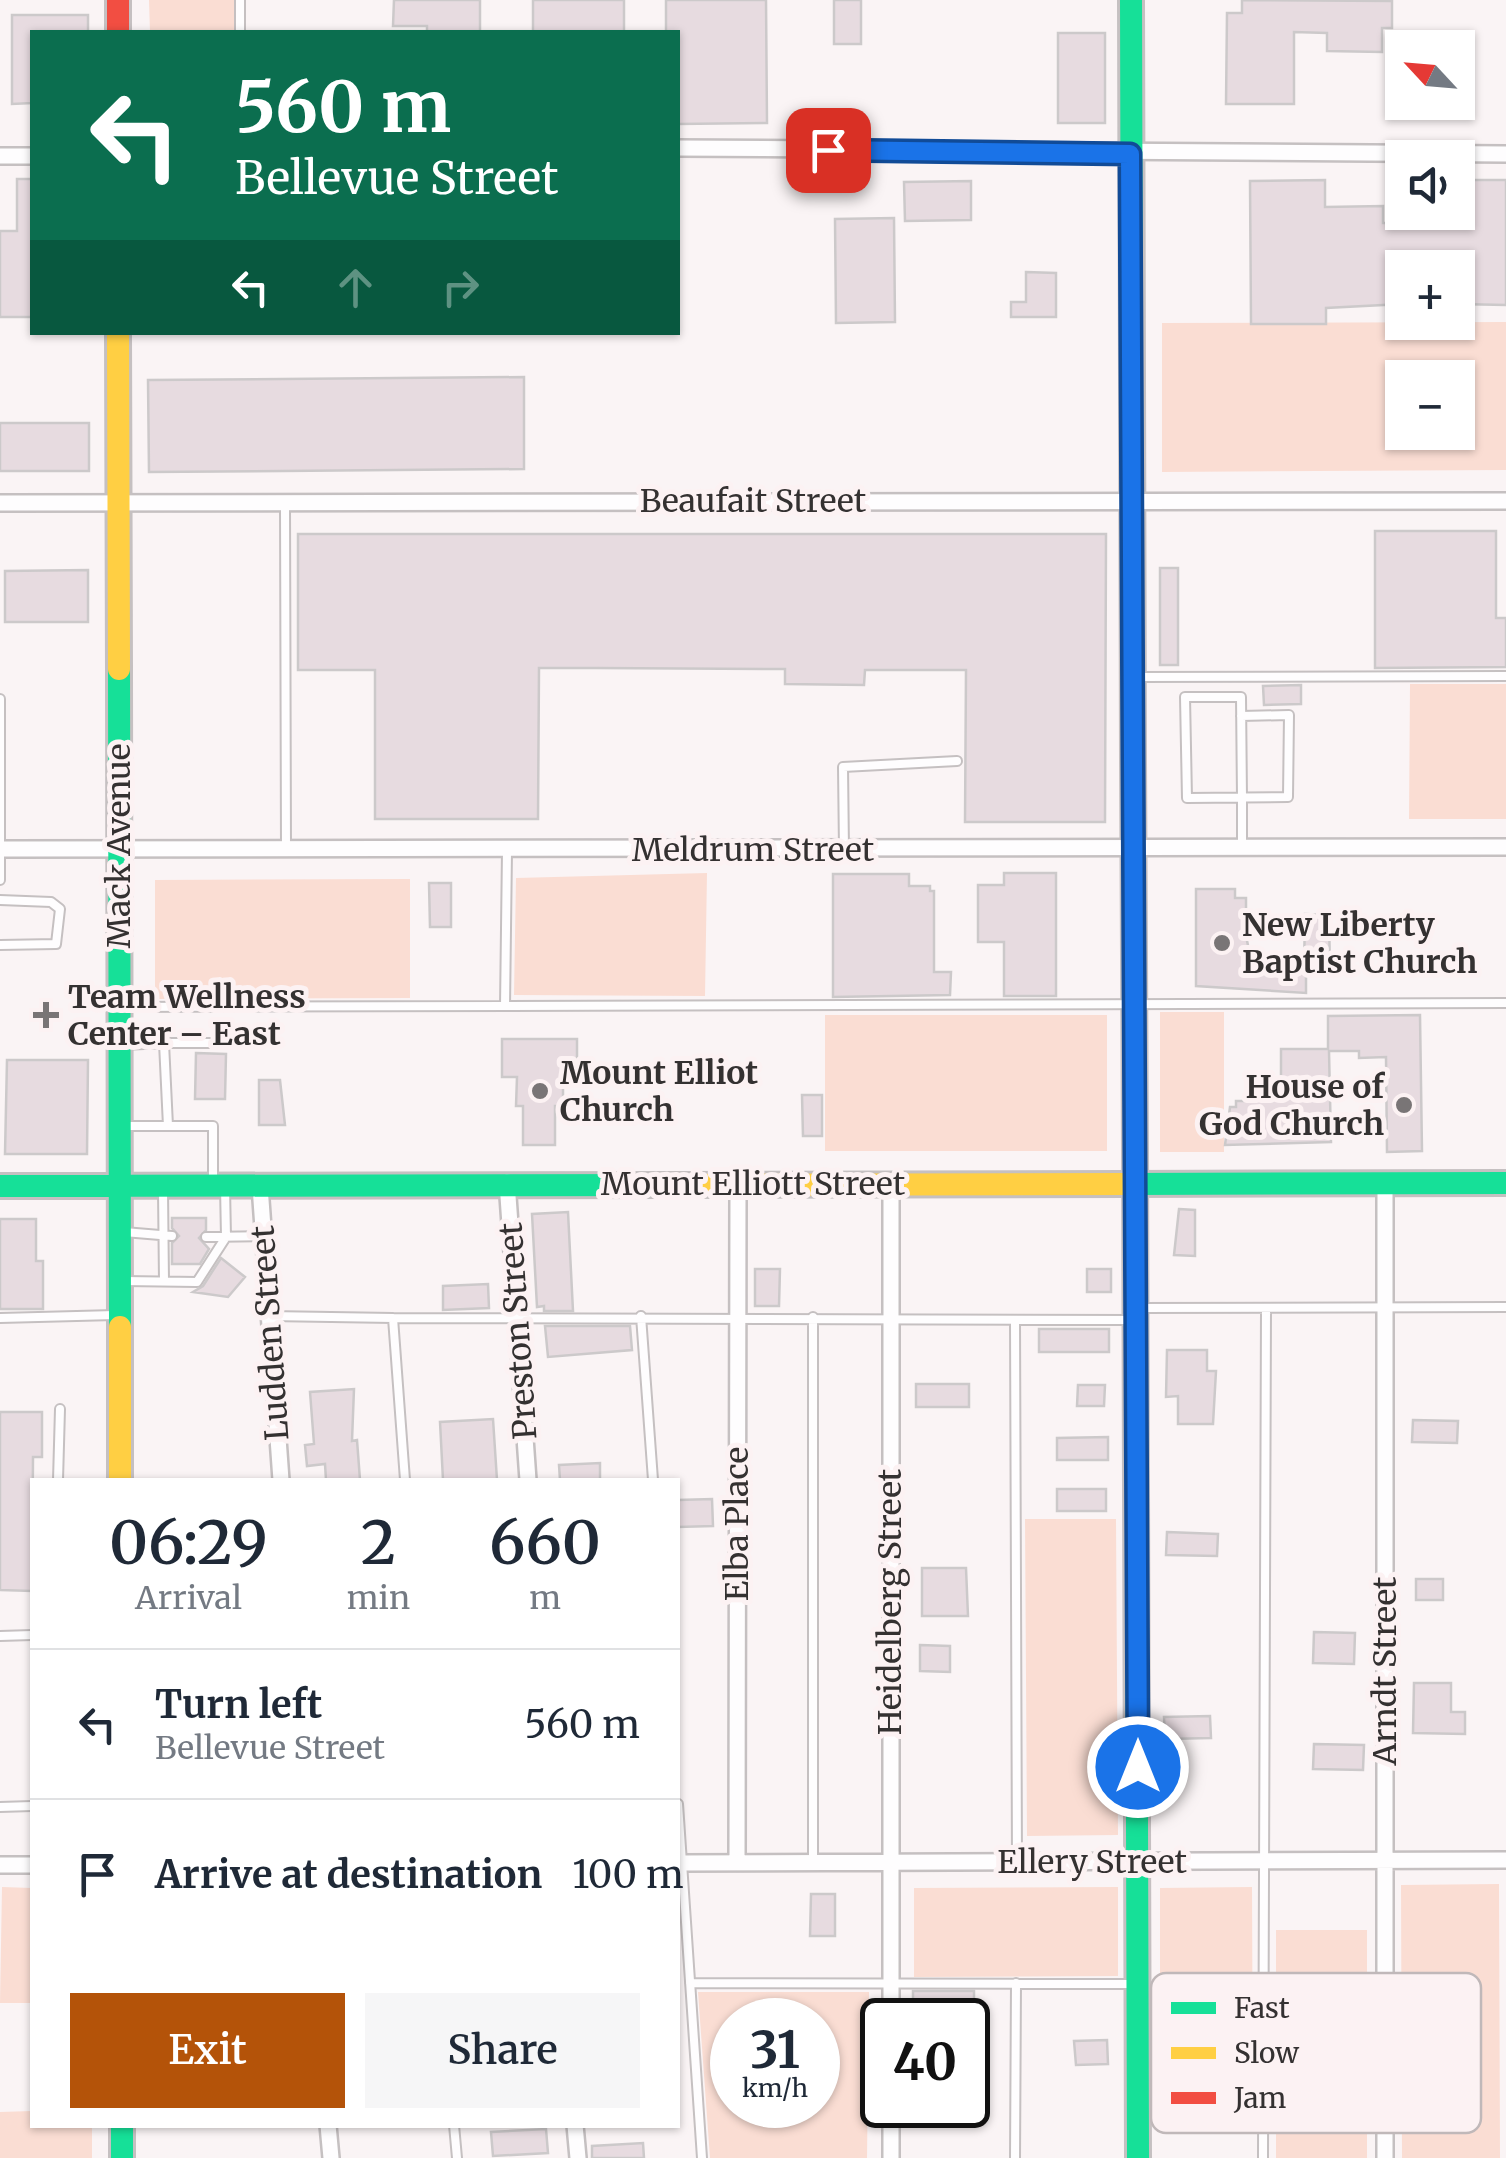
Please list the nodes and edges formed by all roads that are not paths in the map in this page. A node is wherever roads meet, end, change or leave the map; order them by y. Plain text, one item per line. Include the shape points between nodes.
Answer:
1 (118, 0) edge
2 (240, 0) edge
3 (1131, 0) edge
4 (118, 30) edge
5 (240, 30) edge
6 (680, 148) edge
7 (1130, 154) junction
8 (1506, 154) edge
9 (0, 156) edge
10 (30, 156) edge
11 (118, 335) edge
12 (1133, 500) junction
13 (1506, 501) edge
14 (285, 502) junction
15 (0, 503) edge
16 (117, 503) junction
17 (1134, 676) junction
18 (1506, 676) edge
19 (0, 699) edge
20 (1241, 716) junction
21 (956, 760) dead end
22 (1242, 798) junction
23 (1242, 846) junction
24 (1506, 847) edge
25 (1, 850) edge
26 (119, 850) junction
27 (286, 850) junction
28 (507, 850) junction
29 (844, 850) junction
30 (1134, 850) junction
31 (0, 880) edge
32 (0, 900) edge
33 (0, 945) edge
34 (1506, 1003) edge
35 (1134, 1004) junction
36 (505, 1006) junction
37 (120, 1007) junction
38 (218, 1042) dead end
39 (164, 1044) junction
40 (120, 1045) junction
41 (120, 1126) junction
42 (168, 1126) junction
43 (507, 1182) junction
44 (1506, 1183) edge
45 (891, 1184) junction
46 (1136, 1184) junction
47 (1385, 1184) junction
48 (738, 1185) junction
49 (0, 1186) edge
50 (120, 1186) junction
51 (164, 1186) junction
52 (219, 1186) junction
53 (260, 1186) junction
54 (119, 1231) junction
55 (168, 1236) junction
56 (264, 1236) junction
57 (206, 1237) dead end
58 (226, 1237) junction
59 (120, 1281) junction
60 (164, 1282) junction
61 (1385, 1307) junction
62 (1266, 1308) junction
63 (1506, 1308) edge
64 (1138, 1314) junction
65 (120, 1315) junction
66 (269, 1316) junction
67 (641, 1316) junction
68 (737, 1316) junction
69 (891, 1316) junction
70 (812, 1317) junction
71 (0, 1318) edge
72 (393, 1318) junction
73 (517, 1319) junction
74 (1015, 1321) junction
75 (60, 1409) dead end
76 (58, 1478) edge
77 (120, 1478) edge
78 (281, 1478) edge
79 (405, 1478) edge
80 (528, 1478) edge
81 (653, 1478) edge
82 (0, 1636) edge
83 (30, 1636) edge
84 (30, 1806) edge
85 (0, 1807) edge
86 (1506, 1860) edge
87 (1261, 1861) junction
88 (1384, 1862) junction
89 (813, 1863) junction
90 (891, 1863) junction
91 (1017, 1863) junction
92 (1138, 1863) junction
93 (680, 1864) edge
94 (737, 1864) junction
95 (0, 1865) edge
96 (30, 1865) edge
97 (1261, 1973) edge
98 (1384, 1973) edge
99 (690, 1983) junction
100 (891, 1983) junction
101 (1016, 1983) junction
102 (1138, 1984) junction
103 (891, 1998) edge
104 (122, 2128) edge
105 (328, 2128) edge
106 (454, 2128) edge
107 (575, 2128) edge
108 (891, 2128) edge
109 (1262, 2133) edge
110 (122, 2158) edge
111 (331, 2158) edge
112 (456, 2158) edge
113 (578, 2158) edge
114 (702, 2158) edge
115 (891, 2158) edge
116 (1016, 2158) edge
117 (1138, 2158) edge
118 (1262, 2158) edge

1 - 4 main road
2 - 5 lane
3 - 7 main road
6 - 7 street
7 - 8 street
7 - 12 main road
9 - 10 street
11 - 16 main road, Mack Avenue
12 - 13 street, Beaufait Street
12 - 14 street, Beaufait Street
12 - 17 main road
14 - 16 street, Beaufait Street
14 - 27 lane
15 - 16 street, Beaufait Street
16 - 26 main road, Mack Avenue
17 - 18 lane
17 - 30 main road
19 - 25 lane
20 - 22 lane
20 - 22 lane via 1289,714 1288,797
20 - 22 lane via 1241,698 1186,697 1187,798
21 - 29 lane via 842,767
22 - 23 lane
23 - 24 street, Meldrum Street
23 - 30 street, Meldrum Street
25 - 26 street, Meldrum Street
25 - 31 lane
26 - 27 street, Meldrum Street
26 - 37 main road, Mack Avenue
27 - 28 street, Meldrum Street
28 - 29 street, Meldrum Street
28 - 36 lane
29 - 30 street, Meldrum Street
30 - 35 main road
32 - 33 lane via 52,902 60,909 60,924 51,946
34 - 35 lane
35 - 36 lane
35 - 46 main road
36 - 37 lane
37 - 40 main road, Mack Avenue
38 - 39 lane
39 - 40 lane
39 - 42 lane
40 - 41 main road, Mack Avenue
41 - 42 lane
41 - 50 main road, Mack Avenue
42 - 52 lane via 213,1126
43 - 48 main road, Mount Elliott Street
43 - 53 main road, Mount Elliott Street
43 - 73 street, Preston Street
44 - 47 main road, Mount Elliott Street
45 - 46 main road, Mount Elliott Street
45 - 48 main road, Mount Elliott Street
45 - 69 street, Heidelberg Street
46 - 47 main road, Mount Elliott Street
46 - 64 main road
47 - 61 street, Arndt Street
48 - 68 street, Elba Place
49 - 50 main road, Mount Elliott Street
50 - 51 main road, Mount Elliott Street
50 - 54 main road, Mack Avenue
51 - 52 main road, Mount Elliott Street
51 - 55 lane
52 - 53 main road, Mount Elliott Street
52 - 58 lane
53 - 56 street, Ludden Street
54 - 55 lane
54 - 59 main road, Mack Avenue
55 - 60 lane
56 - 58 lane
56 - 66 street, Ludden Street
57 - 58 lane
58 - 60 lane via 197,1282
59 - 60 lane
59 - 65 main road, Mack Avenue
61 - 62 lane
61 - 63 lane
61 - 88 street, Arndt Street
62 - 64 lane
62 - 87 lane
64 - 74 lane
64 - 92 main road
65 - 71 lane
65 - 77 main road, Mack Avenue
66 - 72 lane
66 - 78 street, Ludden Street
67 - 68 lane
67 - 73 lane
67 - 81 lane
68 - 70 lane
68 - 94 street, Elba Place
69 - 70 lane
69 - 74 lane
69 - 90 street, Heidelberg Street
70 - 89 lane
72 - 73 lane
72 - 79 lane
73 - 80 street, Preston Street
74 - 91 lane
75 - 76 lane
82 - 83 lane
84 - 85 lane
86 - 88 street, Ellery Street
87 - 88 street, Ellery Street
87 - 92 street, Ellery Street
87 - 97 lane
88 - 98 street, Arndt Street
89 - 90 street, Ellery Street
89 - 94 street, Ellery Street
90 - 91 street, Ellery Street
90 - 100 street, Heidelberg Street
91 - 92 street, Ellery Street
92 - 102 main road
93 - 94 street, Ellery Street
93 - 99 lane
95 - 96 street
99 - 100 lane
99 - 114 lane
100 - 101 lane
100 - 103 street, Heidelberg Street
101 - 102 lane
101 - 116 lane
102 - 117 main road
104 - 110 main road
105 - 111 street
106 - 112 lane
107 - 113 street
108 - 115 street
109 - 118 lane

